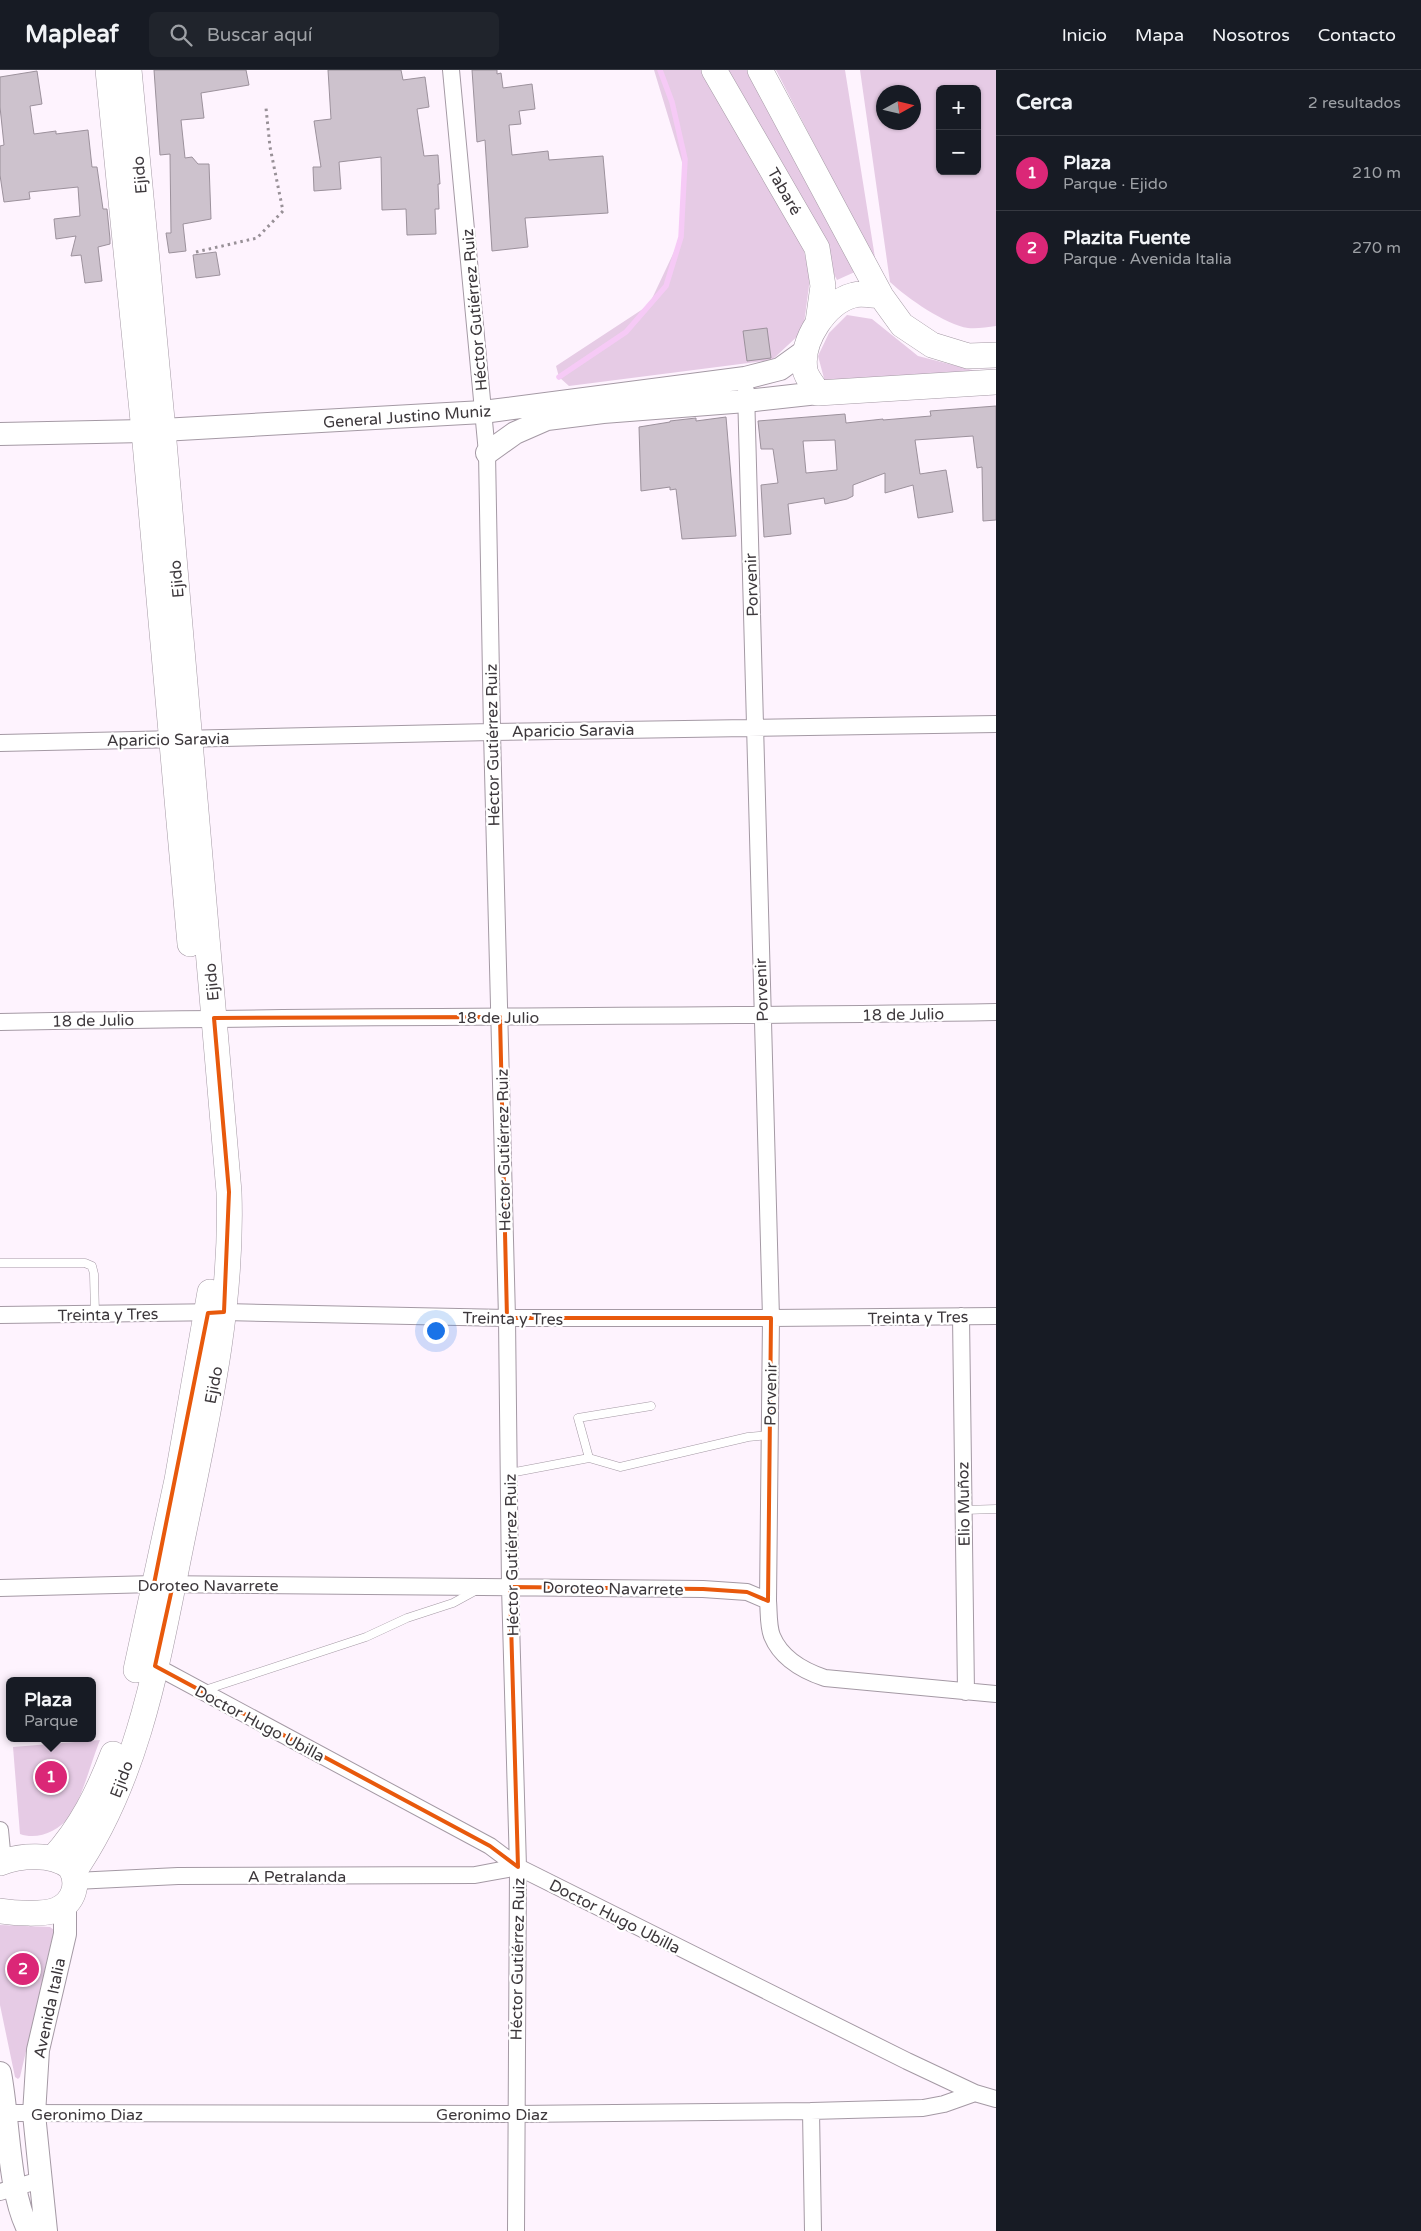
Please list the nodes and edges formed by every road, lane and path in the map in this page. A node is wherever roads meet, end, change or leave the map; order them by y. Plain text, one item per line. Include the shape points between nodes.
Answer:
1 (108, 70) edge
2 (129, 70) edge
3 (451, 70) edge
4 (714, 70) edge
5 (760, 70) edge
6 (266, 108) dead end
7 (196, 252) dead end
8 (881, 296) junction
9 (818, 322) junction
10 (805, 351) junction
11 (996, 355) edge
12 (745, 378) junction
13 (996, 382) edge
14 (818, 393) junction
15 (746, 401) junction
16 (483, 412) junction
17 (154, 431) junction
18 (0, 434) edge
19 (487, 453) junction
20 (996, 724) edge
21 (754, 727) junction
22 (492, 732) junction
23 (180, 739) junction
24 (0, 743) edge
25 (996, 1012) edge
26 (762, 1016) junction
27 (500, 1017) junction
28 (205, 1018) junction
29 (0, 1022) edge
30 (0, 1263) edge
31 (216, 1312) junction
32 (95, 1314) junction
33 (0, 1315) edge
34 (961, 1316) junction
35 (996, 1316) edge
36 (507, 1318) junction
37 (771, 1318) junction
38 (651, 1406) dead end
39 (769, 1435) junction
40 (589, 1458) junction
41 (510, 1473) junction
42 (996, 1509) edge
43 (964, 1510) junction
44 (163, 1584) junction
45 (483, 1586) junction
46 (510, 1587) junction
47 (0, 1588) edge
48 (768, 1601) junction
49 (147, 1661) junction
50 (201, 1692) junction
51 (966, 1692) junction
52 (996, 1694) edge
53 (0, 1830) edge
54 (53, 1858) junction
55 (1, 1862) edge
56 (518, 1867) junction
57 (74, 1877) junction
58 (65, 1904) junction
59 (0, 1911) edge
60 (0, 2074) edge
61 (975, 2093) junction
62 (996, 2099) edge
63 (812, 2111) junction
64 (6, 2113) junction
65 (34, 2114) junction
66 (515, 2114) junction
67 (40, 2180) junction
68 (8, 2190) edge
69 (29, 2231) edge
70 (46, 2231) edge
71 (516, 2231) edge
72 (813, 2231) edge

1 - 17 main road, Ejido
2 - 17 main road, Ejido
3 - 16 street, Héctor Gutiérrez Ruiz
4 - 9 main road, Tabaré via 816,248 823,286
5 - 8 main road
6 - 7 path via 283,211 257,238
8 - 9 main road via 855,294 832,305
8 - 11 main road via 902,325 932,345 968,356
9 - 10 main road
10 - 12 street, General Justino Muniz via 780,369
10 - 14 main road via 805,371
12 - 15 street, Porvenir
12 - 16 street, General Justino Muniz
13 - 14 main road
14 - 15 street
15 - 19 street via 547,419 515,433
15 - 21 street, Porvenir
16 - 17 street, General Justino Muniz
16 - 19 street, Héctor Gutiérrez Ruiz
17 - 18 street, General Justino Muniz
17 - 23 main road, Ejido
19 - 22 street, Héctor Gutiérrez Ruiz
20 - 21 street, Aparicio Saravia
21 - 22 street, Aparicio Saravia
21 - 26 street, Porvenir
22 - 23 street, Aparicio Saravia
22 - 27 street, Héctor Gutiérrez Ruiz
23 - 24 street, Aparicio Saravia
23 - 28 main road, Ejido
25 - 26 street, 18 de Julio
26 - 27 street, 18 de Julio
26 - 37 street, Porvenir
27 - 28 street, 18 de Julio
27 - 36 street, Héctor Gutiérrez Ruiz
28 - 29 street, 18 de Julio
28 - 31 main road, Ejido
30 - 32 lane via 85,1263 92,1266
31 - 32 street, Treinta y Tres
31 - 36 street, Treinta y Tres
31 - 44 main road, Ejido via 177,1480
32 - 33 street, Treinta y Tres
34 - 35 street, Treinta y Tres
34 - 37 street, Treinta y Tres
34 - 43 street, Elio Muñoz
36 - 37 street, Treinta y Tres
36 - 41 street, Héctor Gutiérrez Ruiz
37 - 39 street, Porvenir
38 - 40 lane via 578,1418
39 - 40 lane via 620,1467
39 - 48 street, Porvenir
40 - 41 lane
41 - 46 street, Héctor Gutiérrez Ruiz
42 - 43 lane
43 - 51 street, Elio Muñoz
44 - 45 street, Doroteo Navarrete
44 - 47 street, Doroteo Navarrete
44 - 49 main road, Ejido
45 - 46 street, Doroteo Navarrete
45 - 50 lane via 453,1603 407,1618 366,1637
46 - 48 street, Doroteo Navarrete via 703,1589 747,1592
46 - 56 street, Héctor Gutiérrez Ruiz
48 - 51 street via 771,1636 787,1657 807,1672 825,1678
49 - 50 street, Doctor Hugo Ubilla
49 - 54 main road, Ejido via 92,1805
49 - 57 main road, Ejido via 138,1732 110,1807
50 - 56 street, Doctor Hugo Ubilla via 490,1846
51 - 52 street
53 - 55 street
54 - 55 main road
54 - 57 main road via 65,1864
56 - 57 street, A Petralanda via 475,1875
56 - 61 street, Doctor Hugo Ubilla
56 - 66 street, Héctor Gutiérrez Ruiz
57 - 58 main road, Ejido via 74,1891
58 - 59 main road via 46,1912
58 - 65 street, Avenida Italia via 65,1934 38,2050
60 - 64 street
61 - 62 street, Doctor Hugo Ubilla
61 - 63 street, Geronimo Diaz via 923,2108
63 - 66 street, Geronimo Diaz
63 - 72 street
64 - 65 street, Geronimo Diaz
64 - 68 street
65 - 66 street, Geronimo Diaz
65 - 67 street, Avenida Italia
66 - 71 street, Héctor Gutiérrez Ruiz
67 - 68 street
67 - 70 street, Avenida Italia
68 - 69 street

